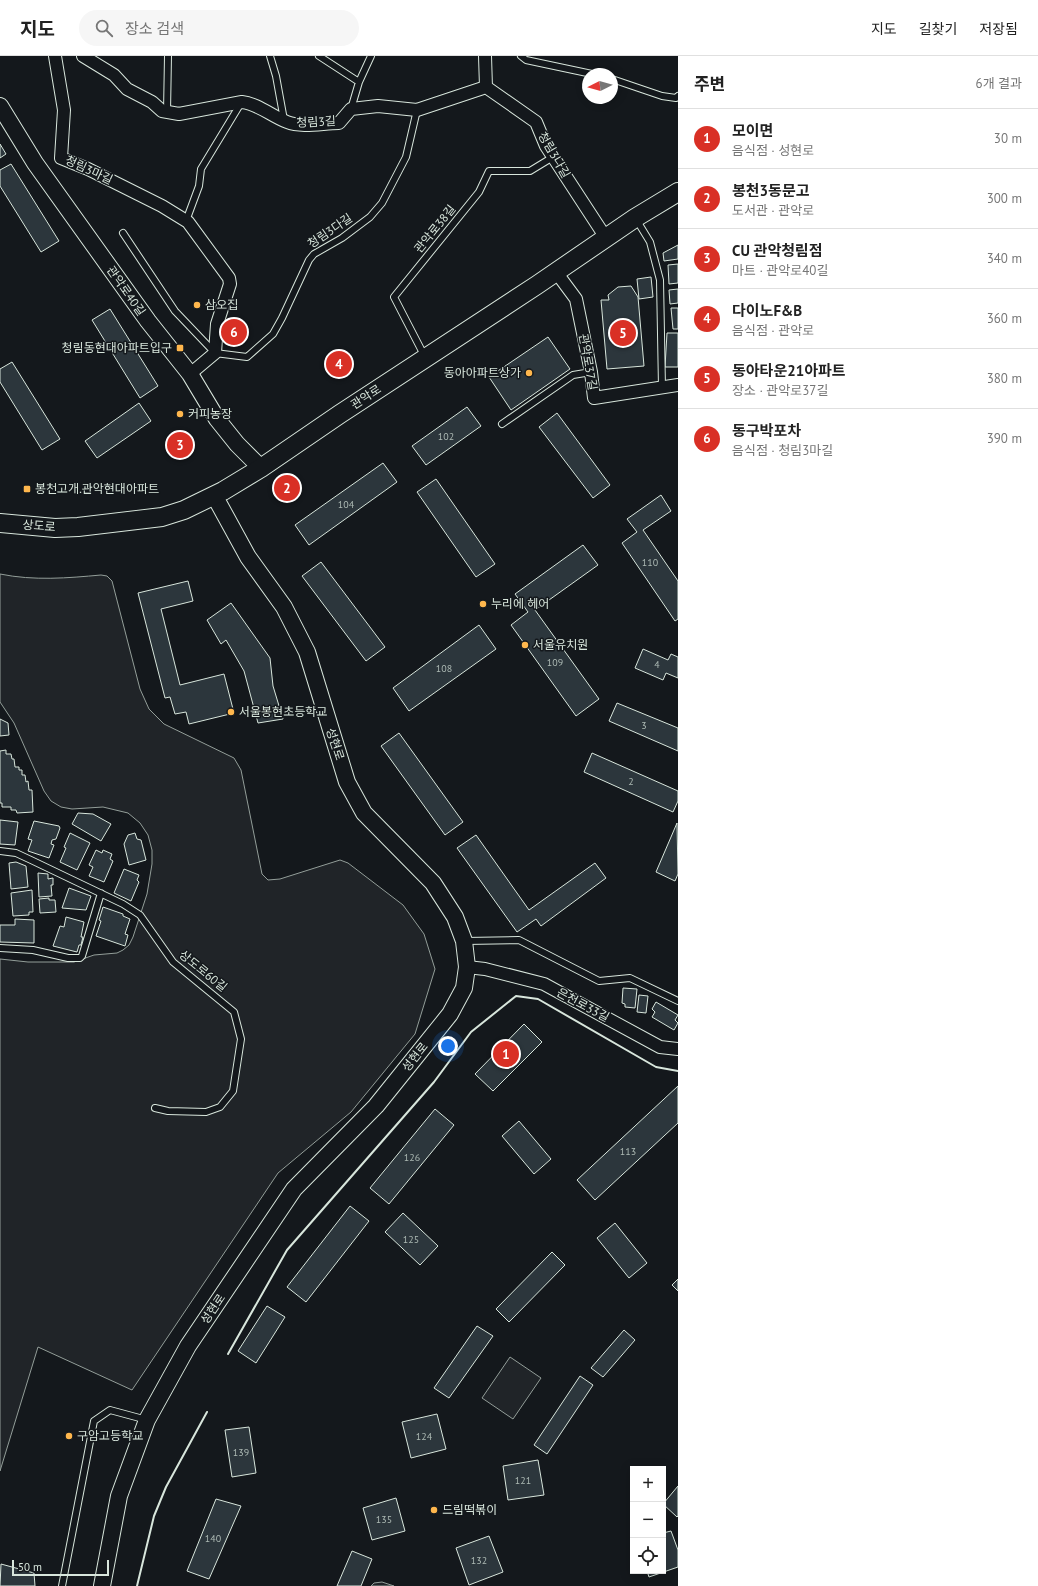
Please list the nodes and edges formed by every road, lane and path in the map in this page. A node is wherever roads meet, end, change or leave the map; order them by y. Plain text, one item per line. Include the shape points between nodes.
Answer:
1 (54, 56) edge
2 (83, 56) edge
3 (168, 56) edge
4 (270, 56) edge
5 (319, 56) edge
6 (371, 56) edge
7 (485, 56) edge
8 (521, 56) edge
9 (582, 72) edge
10 (618, 81) edge
11 (359, 82) junction
12 (486, 87) junction
13 (678, 96) edge
14 (242, 102) junction
15 (0, 106) edge
16 (351, 109) junction
17 (417, 110) junction
18 (167, 112) junction
19 (284, 120) junction
20 (553, 157) junction
21 (678, 192) edge
22 (635, 218) junction
23 (186, 221) junction
24 (123, 233) dead end
25 (606, 238) junction
26 (556, 272) junction
27 (215, 353) junction
28 (425, 358) junction
29 (591, 372) junction
30 (190, 374) junction
31 (678, 385) edge
32 (662, 388) junction
33 (502, 424) dead end
34 (261, 468) junction
35 (214, 495) junction
36 (0, 523) edge
37 (78, 527) joint
38 (0, 851) edge
39 (101, 893) junction
40 (464, 941) junction
41 (0, 948) edge
42 (467, 967) junction
43 (678, 1001) edge
44 (678, 1049) edge
45 (155, 1108) dead end
46 (147, 1420) junction
47 (62, 1586) edge
48 (102, 1586) edge

1 - 23 street, 청림3마길 via 64,110 60,158 149,199
2 - 18 street via 114,75 127,89
3 - 18 lane
4 - 19 lane
5 - 11 lane
6 - 11 lane
7 - 12 street
8 - 9 lane via 526,60
10 - 13 lane via 662,96
11 - 16 lane
12 - 17 street, 청림3길
12 - 20 street, 청림3나길 via 536,122
14 - 18 street, 청림3길 via 179,114
14 - 19 street, 청림3길 via 252,103
14 - 23 lane via 201,169
15 - 30 street, 관악로40길 via 53,188 148,321
16 - 17 street, 청림3길 via 378,106
16 - 19 street, 청림3길 via 339,123 300,124
17 - 27 lane, 청림3다길 via 406,157 382,203 370,217 342,238 314,254 309,260 273,334 247,357
20 - 25 street, 청림3나길
20 - 28 lane, 관악로38길 via 530,171 489,172 479,192 394,297
21 - 22 main road, 관악로
22 - 25 main road, 관악로
22 - 32 lane via 650,242 660,280
23 - 27 street, 청림3마길 via 229,278 230,284 218,324
24 - 27 lane via 175,311
25 - 26 main road, 관악로
26 - 28 main road, 관악로
26 - 29 street, 관악로37길 via 576,299
27 - 30 street
28 - 34 main road, 관악로
29 - 32 street, 관악로37길 via 594,398
29 - 33 lane via 573,374
30 - 34 street, 관악로40길 via 217,419
31 - 32 street, 관악로37길
34 - 35 main road, 관악로
35 - 37 main road, 관악로 via 184,510 162,517
35 - 40 street, 성현로 via 248,557 284,607 307,652 347,782 364,813 433,884 455,918
36 - 37 main road, 상도로 via 55,528
38 - 39 lane, 상도로60길 via 16,853
39 - 41 lane via 80,958 68,958 33,950
39 - 45 lane, 상도로60길 via 140,915 173,962 234,1012 241,1034 241,1049 233,1091 220,1107 206,1112
40 - 42 street, 성현로
40 - 43 lane via 519,940 599,981 630,978
42 - 44 street, 은천로33길 via 544,984 660,1047
42 - 46 street, 성현로 via 464,988 450,1014 376,1106 294,1189 188,1346
46 - 47 lane via 110,1410 94,1421
46 - 48 street, 성현로 via 119,1496

